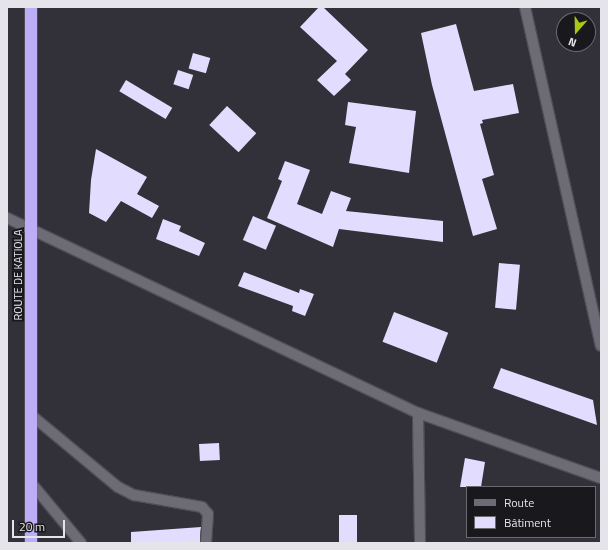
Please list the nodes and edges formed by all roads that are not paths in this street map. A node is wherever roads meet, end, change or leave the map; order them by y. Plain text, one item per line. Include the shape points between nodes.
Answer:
1 (31, 7) edge
2 (525, 7) edge
3 (7, 218) edge
4 (32, 229) junction
5 (601, 346) edge
6 (418, 413) junction
7 (30, 414) junction
8 (601, 478) edge
9 (32, 484) junction
10 (31, 543) edge
11 (81, 543) edge
12 (206, 543) edge
13 (420, 543) edge

1 - 4 highway, ROUTE DE KATIOLA
2 - 5 street
3 - 4 street
4 - 6 street
4 - 7 highway, ROUTE DE KATIOLA
6 - 8 street
6 - 13 street
7 - 9 highway, ROUTE DE KATIOLA
7 - 12 street via 118,487 134,496 202,507 208,514
9 - 10 highway, ROUTE DE KATIOLA
9 - 11 street

